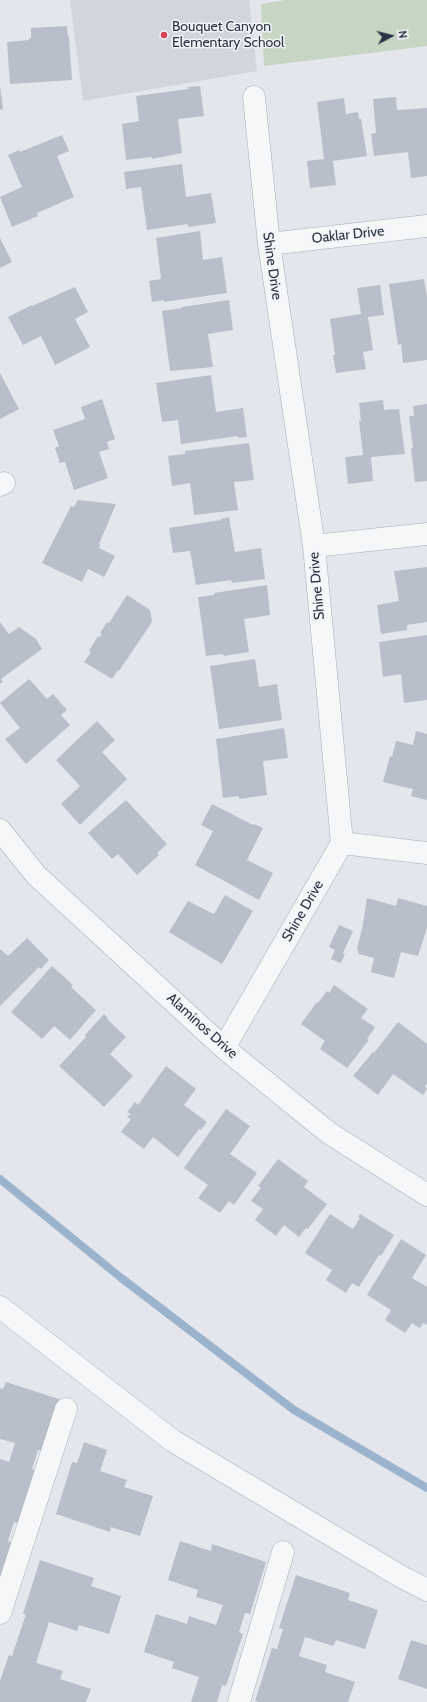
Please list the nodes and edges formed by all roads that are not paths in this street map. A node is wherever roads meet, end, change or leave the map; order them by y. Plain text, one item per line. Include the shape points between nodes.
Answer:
1 (254, 97) dead end
2 (427, 226) edge
3 (269, 244) junction
4 (427, 534) edge
5 (314, 546) junction
6 (0, 830) edge
7 (342, 843) junction
8 (427, 853) edge
9 (224, 1048) junction
10 (427, 1195) edge
11 (0, 1307) edge
12 (66, 1410) dead end
13 (283, 1552) dead end
14 (427, 1590) edge
15 (0, 1613) edge
16 (239, 1702) edge

1 - 3 street, Shine Drive
2 - 3 street, Oaklar Drive
3 - 5 street, Shine Drive
4 - 5 street
5 - 7 street, Shine Drive
6 - 9 street, Alaminos Drive via 36,875
7 - 8 street
7 - 9 street, Shine Drive
9 - 10 street, Alaminos Drive via 329,1133
11 - 14 street via 173,1441
12 - 15 street
13 - 16 street

